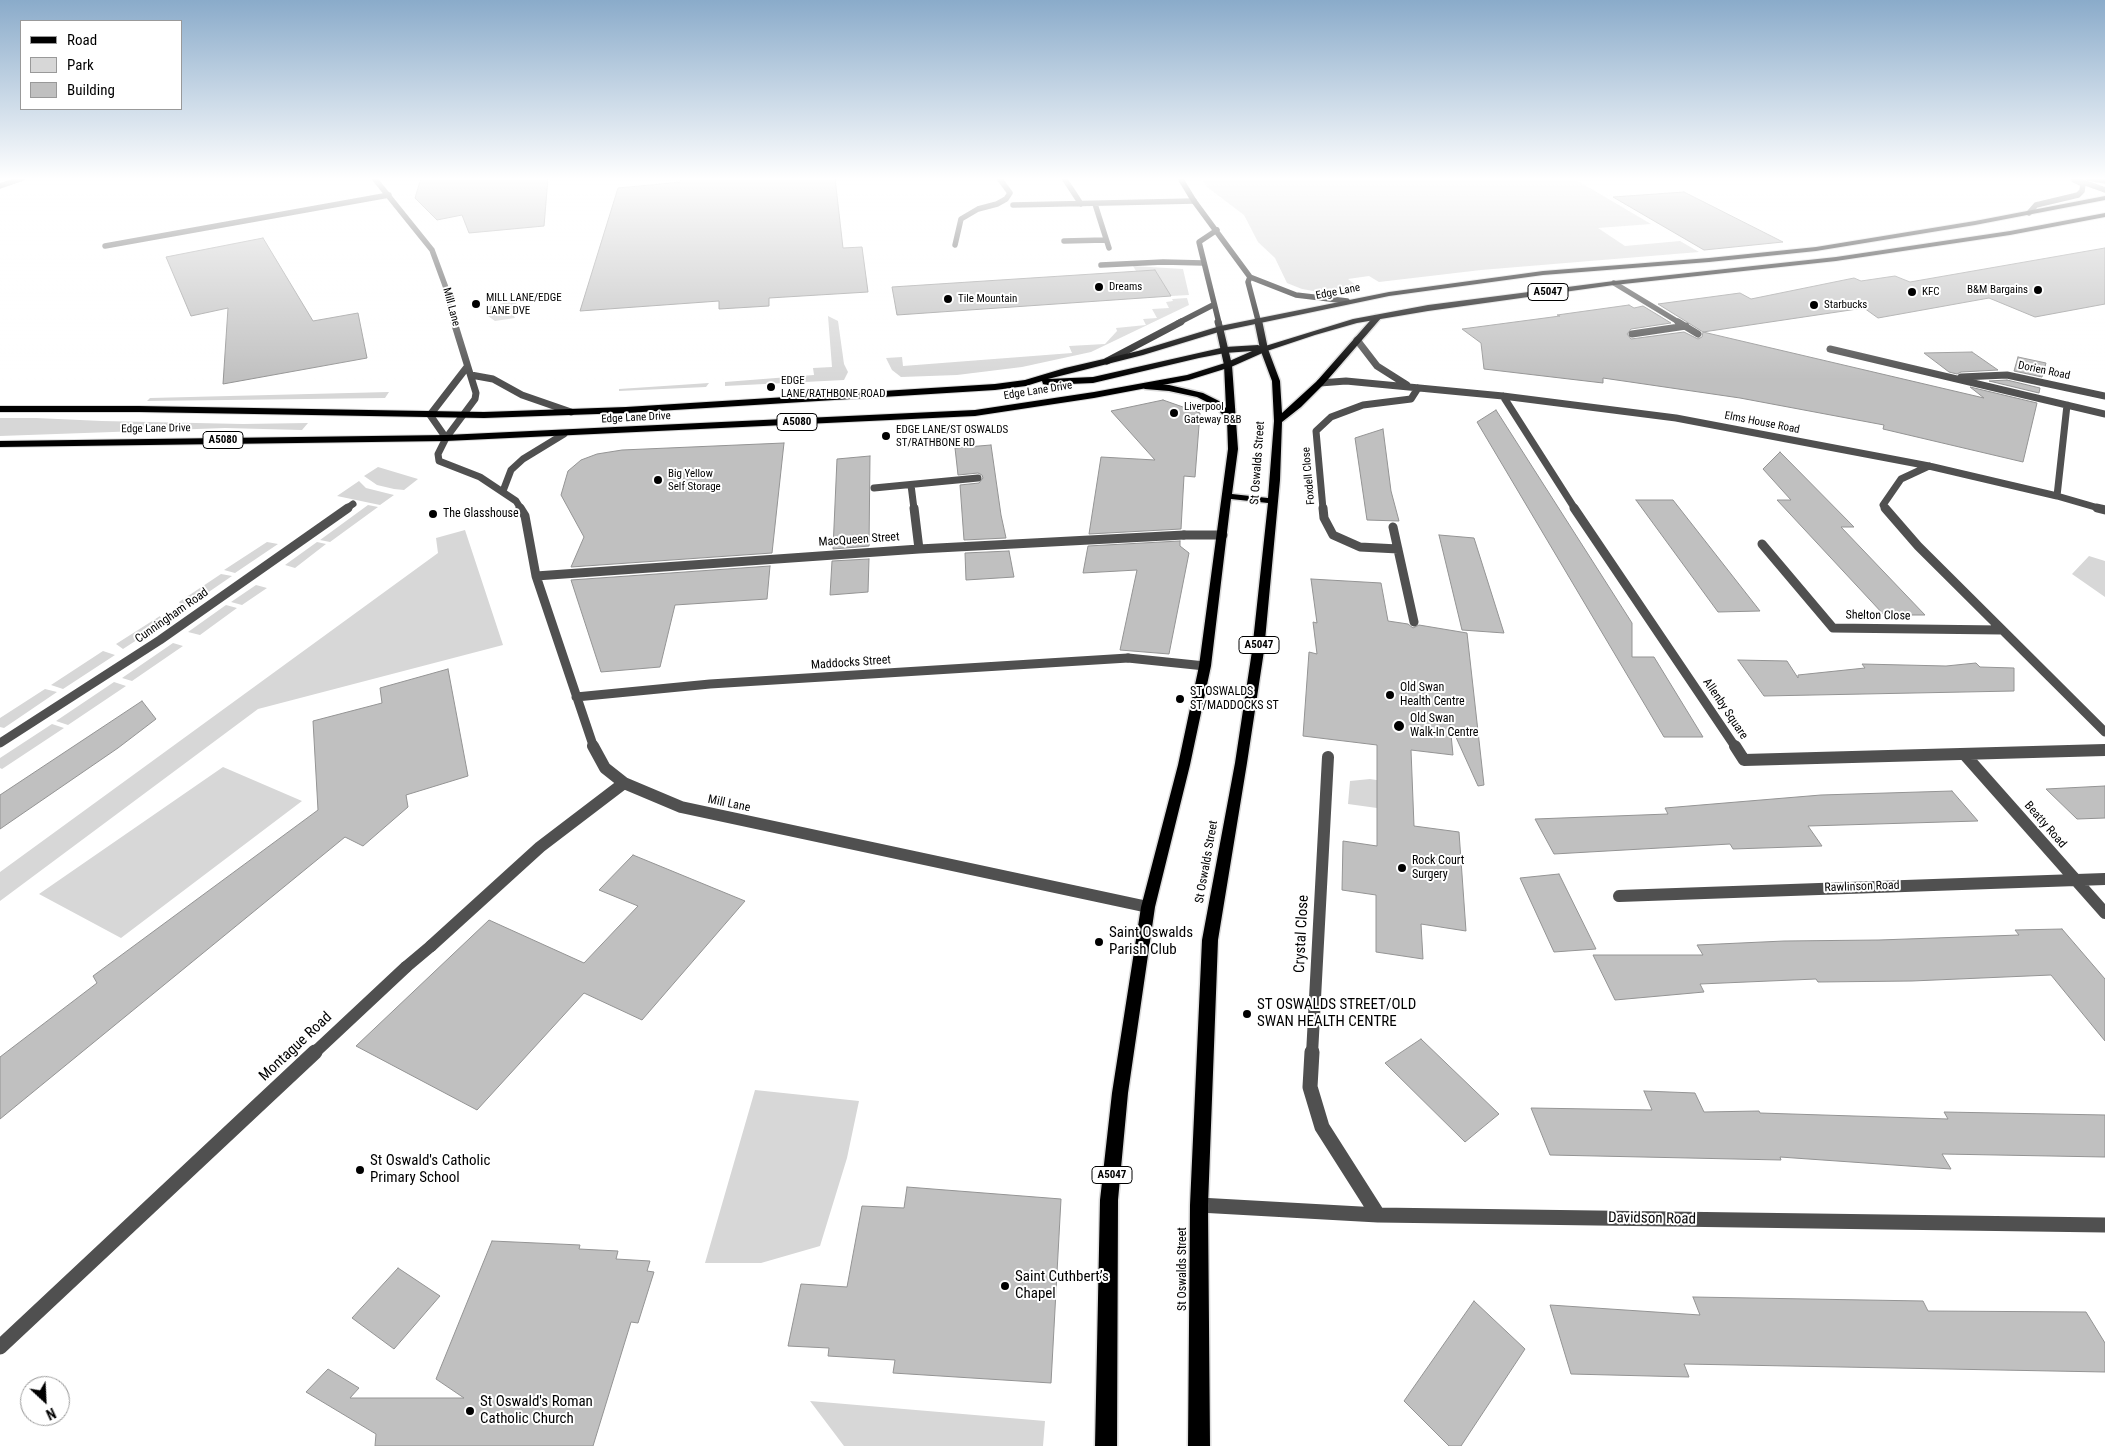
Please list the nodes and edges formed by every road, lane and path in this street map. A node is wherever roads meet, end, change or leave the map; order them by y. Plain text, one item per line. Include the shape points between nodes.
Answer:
1 (429, 245) edge
2 (1199, 245) edge
3 (1228, 245) edge
4 (1837, 245) edge
5 (1928, 245) edge
6 (1816, 249) junction
7 (1905, 249) junction
8 (1202, 263) junction
9 (1101, 265) dead end
10 (1250, 277) junction
11 (1614, 283) junction
12 (1347, 301) junction
13 (1213, 305) junction
14 (1378, 317) junction
15 (1258, 320) junction
16 (1686, 326) junction
17 (1220, 329) junction
18 (1632, 334) dead end
19 (1698, 334) dead end
20 (1357, 340) junction
21 (1264, 349) junction
22 (1225, 350) junction
23 (1830, 350) dead end
24 (1107, 361) junction
25 (1228, 365) junction
26 (467, 367) junction
27 (471, 375) junction
28 (1948, 377) junction
29 (1026, 383) junction
30 (1320, 383) junction
31 (1145, 386) junction
32 (1409, 386) junction
33 (1418, 388) junction
34 (1504, 396) junction
35 (2105, 396) edge
36 (2067, 405) junction
37 (0, 409) edge
38 (571, 412) junction
39 (2105, 414) edge
40 (430, 415) junction
41 (464, 415) junction
42 (1231, 418) junction
43 (1278, 421) junction
44 (564, 434) junction
45 (446, 438) junction
46 (0, 444) edge
47 (1929, 466) junction
48 (978, 478) dead end
49 (911, 485) junction
50 (874, 488) dead end
51 (503, 491) junction
52 (1228, 496) junction
53 (2057, 496) junction
54 (1272, 501) junction
55 (353, 504) dead end
56 (2105, 510) edge
57 (1393, 527) dead end
58 (1223, 534) junction
59 (1762, 544) dead end
60 (919, 549) junction
61 (1398, 549) junction
62 (536, 576) junction
63 (1414, 622) dead end
64 (2001, 630) junction
65 (1205, 666) junction
66 (576, 697) junction
67 (2105, 732) edge
68 (0, 743) edge
69 (2105, 750) edge
70 (1965, 755) junction
71 (1328, 757) dead end
72 (624, 782) junction
73 (2105, 879) edge
74 (2075, 880) junction
75 (1619, 896) dead end
76 (1148, 907) junction
77 (2105, 913) edge
78 (1199, 1205) junction
79 (1378, 1215) junction
80 (2105, 1225) edge
81 (0, 1347) edge
82 (1106, 1446) edge
83 (1199, 1446) edge

1 - 26 street, Mill Lane via 450,300
2 - 8 main road
3 - 10 main road
4 - 6 highway, Edge Lane / A5047
5 - 7 highway, A5047
6 - 7 highway via 1830,256
6 - 12 highway, Edge Lane / A5047 via 1534,274 1433,286
7 - 11 highway, A5047
8 - 9 street
8 - 13 main road
10 - 12 main road via 1296,294
10 - 15 main road via 1248,282
11 - 14 highway, A5047
11 - 16 street
12 - 15 highway, Edge Lane / A5047
13 - 17 main road
13 - 24 main road
14 - 20 main road
14 - 21 highway, A5047
15 - 17 highway, Edge Lane Drive / A5080
15 - 21 main road, A5047
16 - 18 street
16 - 19 street
17 - 22 main road, A5047
17 - 24 highway, Edge Lane Drive / A5080
20 - 30 main road
20 - 32 street, Elms House Road via 1377,366
21 - 22 highway
21 - 25 highway, Edge Lane Drive / A5080
21 - 43 main road, St Oswalds Street / A5047 via 1276,381
22 - 25 main road, A5047
22 - 29 highway via 1093,380
23 - 28 street, Dorien Road
24 - 29 highway, Edge Lane Drive / A5080
25 - 31 highway, Edge Lane Drive / A5080
25 - 42 main road, St Oswalds Street / A5047
26 - 27 street, Mill Lane
26 - 40 street
27 - 38 street via 493,379 522,395
27 - 41 street, Mill Lane via 475,399
28 - 35 street, Dorien Road via 2007,375
28 - 36 street, Dorien Road
29 - 38 highway, Edge Lane Drive / A5080 via 871,396
30 - 32 street, Elms House Road via 1346,381
30 - 43 main road
31 - 42 main road via 1200,395 1216,403
31 - 44 highway, Edge Lane Drive / A5080 via 975,413
32 - 33 street, Elms House Road
33 - 34 street, Elms House Road
33 - 61 street, Foxdell Close via 1411,399 1363,406 1331,417 1316,431 1324,518 1333,535 1360,547
34 - 47 street, Elms House Road via 1676,418
34 - 70 street, Allenby Square via 1564,493 1744,760
36 - 39 street, Dorien Road
36 - 53 street
37 - 40 highway, Edge Lane Drive / A5080
38 - 41 highway, Edge Lane Drive / A5080
40 - 41 highway, Edge Lane Drive / A5080
40 - 45 street
41 - 45 street, Mill Lane
42 - 52 main road, St Oswalds Street / A5047 via 1233,449
43 - 54 main road, St Oswalds Street / A5047
44 - 45 highway, Edge Lane Drive / A5080
44 - 51 street via 522,458 511,470
45 - 46 highway, Edge Lane Drive / A5080
45 - 51 street, Mill Lane via 438,454 439,461 480,476
47 - 53 street, Elms House Road
47 - 64 street via 1901,479 1884,505 1918,546
48 - 49 street
49 - 50 street
49 - 60 street
51 - 62 street, Mill Lane via 516,501 526,516
52 - 54 main road
52 - 58 main road, St Oswalds Street / A5047
53 - 56 street, Elms House Road
54 - 78 main road, St Oswalds Street / A5047 via 1258,651 1210,940
55 - 68 street, Cunningham Road via 160,640
57 - 61 street
58 - 60 street, MacQueen Street
58 - 65 main road, St Oswalds Street / A5047
59 - 64 street, Shelton Close via 1834,628
60 - 62 street, MacQueen Street
61 - 63 street
62 - 66 street, Mill Lane
64 - 67 street
65 - 66 street, Maddocks Street via 1128,658 710,684
65 - 76 main road, St Oswalds Street / A5047
66 - 72 street, Mill Lane via 604,768
69 - 70 street, Allenby Square
70 - 74 street, Beatty Road
71 - 79 street, Crystal Close via 1310,1087 1322,1128
72 - 76 street, Mill Lane via 681,807
72 - 81 street, Montague Road via 540,847 406,967
73 - 74 street, Rawlinson Road
74 - 75 street, Rawlinson Road
74 - 77 street, Beatty Road
76 - 82 main road, St Oswalds Street / A5047 via 1120,1093 1110,1200
78 - 79 street, Davidson Road
78 - 83 main road, St Oswalds Street / A5047
79 - 80 street, Davidson Road

